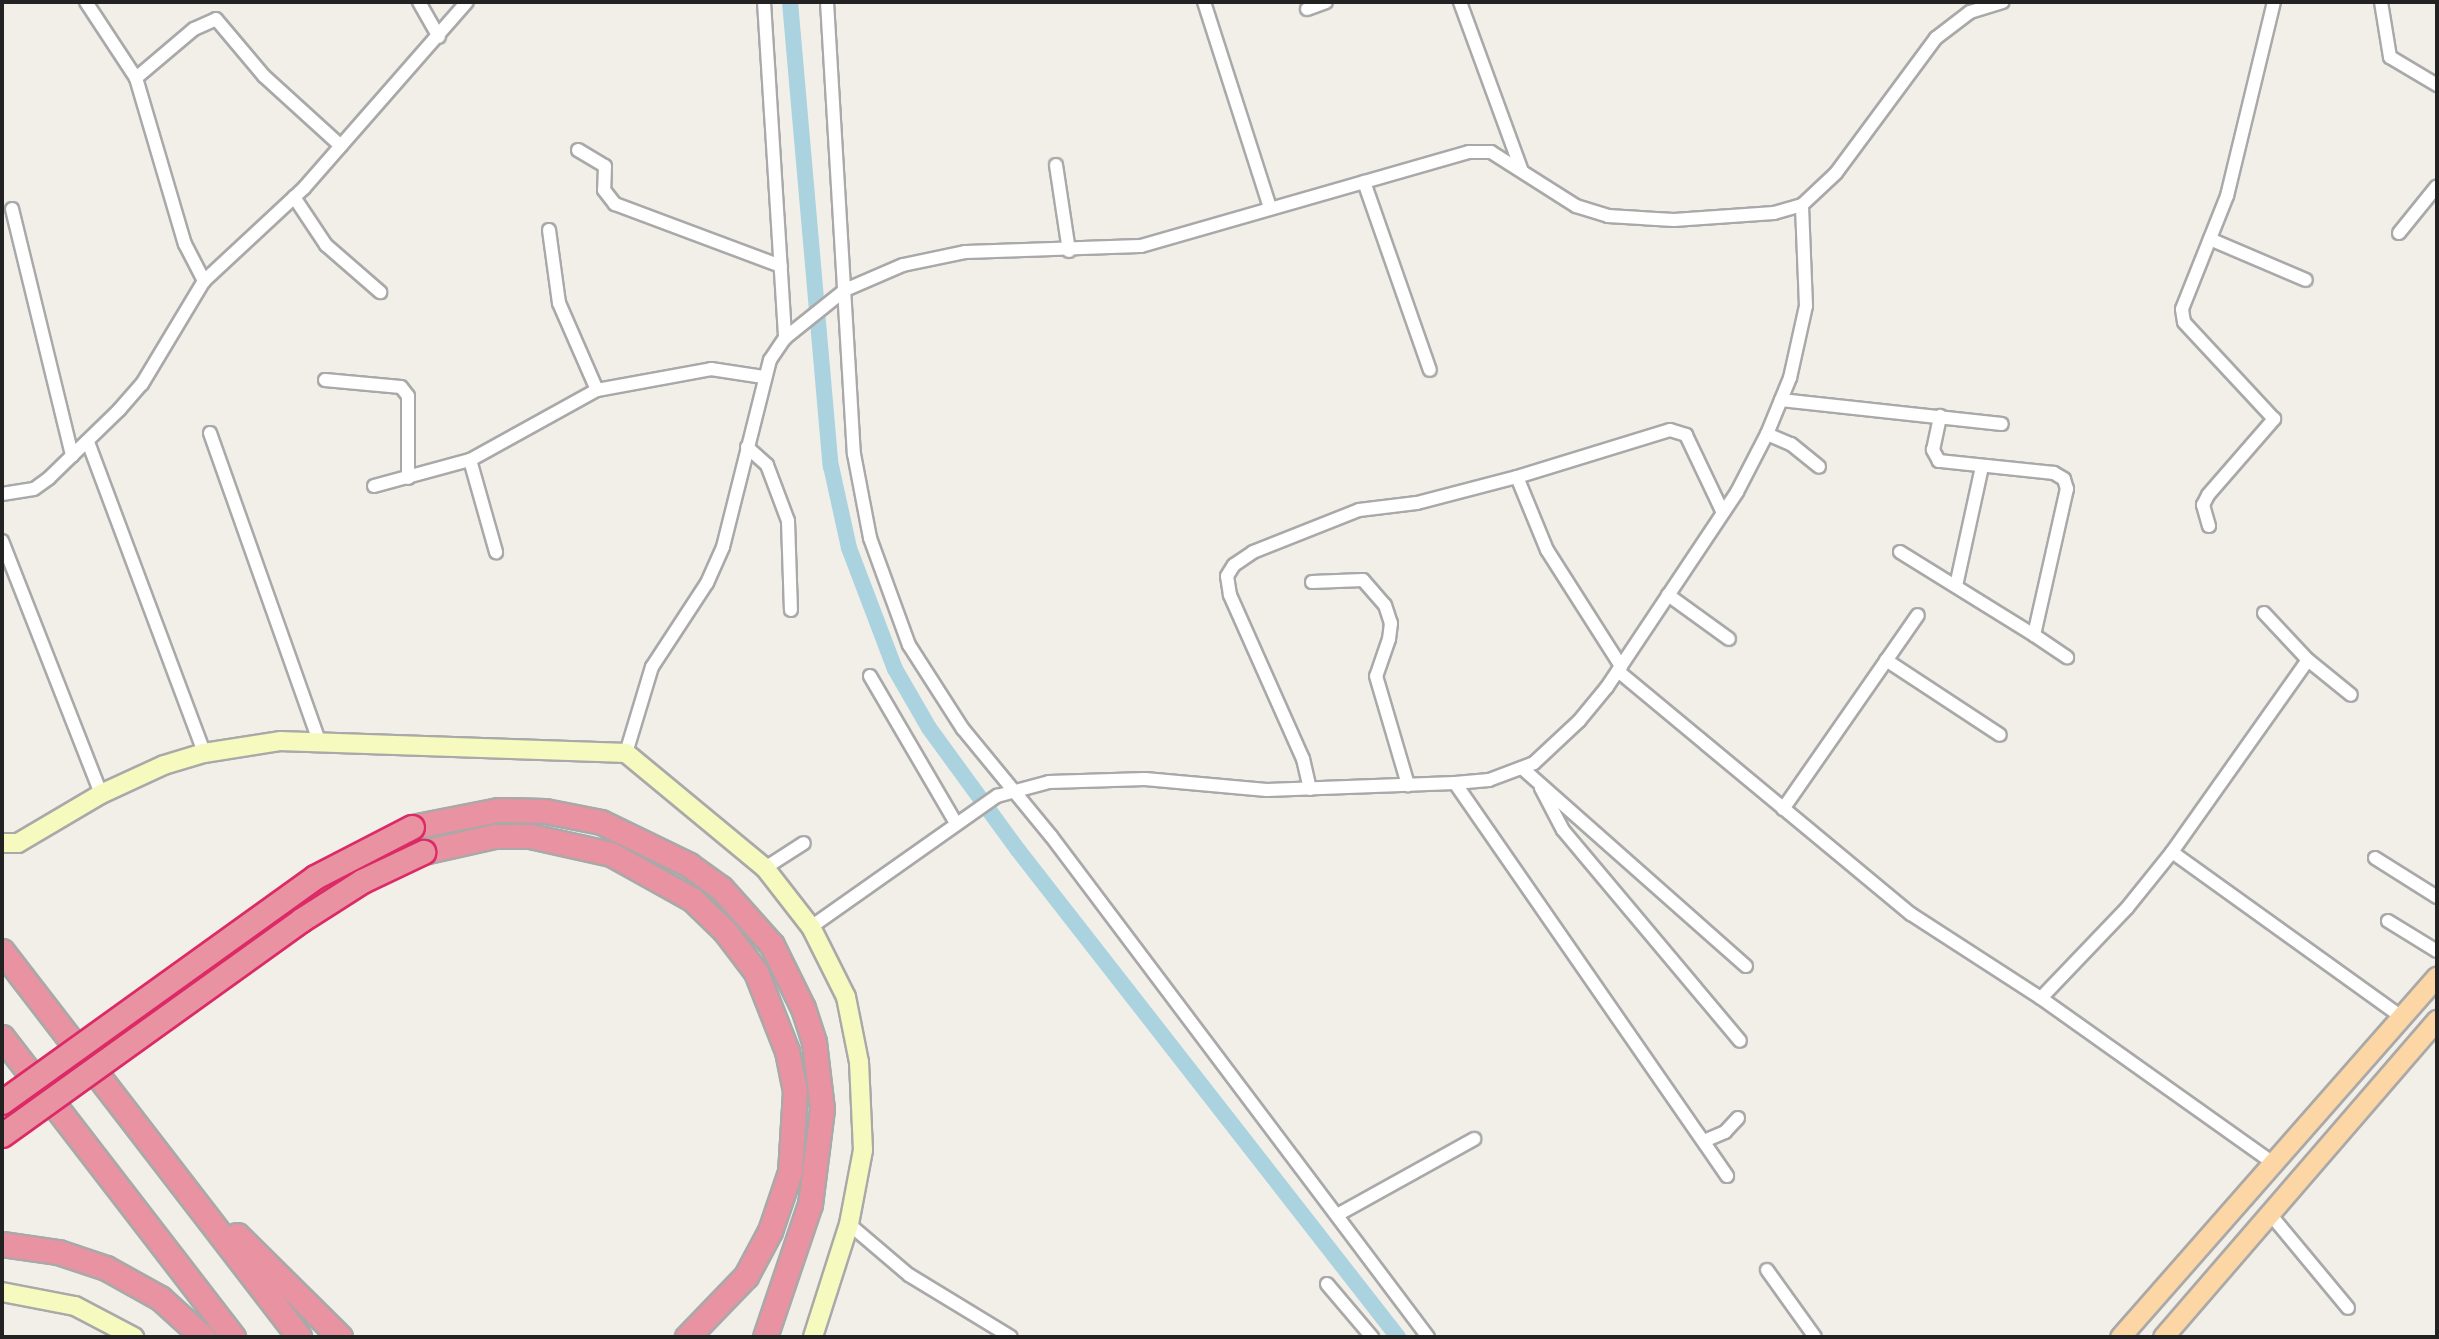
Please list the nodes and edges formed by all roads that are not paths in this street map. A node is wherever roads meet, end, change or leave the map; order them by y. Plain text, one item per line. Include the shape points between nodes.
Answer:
1 (86, 2) edge
2 (419, 2) edge
3 (467, 2) edge
4 (764, 2) edge
5 (827, 2) edge
6 (1204, 2) edge
7 (1326, 2) edge
8 (1460, 2) edge
9 (2002, 2) edge
10 (2274, 2) edge
11 (2381, 2) edge
12 (1307, 9) dead end
13 (439, 37) junction
14 (136, 78) junction
15 (2437, 85) edge
16 (341, 146) junction
17 (578, 150) dead end
18 (1056, 165) dead end
19 (1521, 169) junction
20 (1364, 181) junction
21 (2437, 186) edge
22 (294, 197) junction
23 (1802, 205) junction
24 (1270, 208) junction
25 (12, 209) dead end
26 (549, 230) dead end
27 (2399, 233) dead end
28 (2210, 239) junction
29 (1069, 251) junction
30 (780, 267) junction
31 (2306, 280) dead end
32 (204, 281) junction
33 (845, 290) junction
34 (380, 292) dead end
35 (785, 338) junction
36 (1430, 370) dead end
37 (763, 377) junction
38 (326, 380) dead end
39 (597, 390) junction
40 (1781, 400) junction
41 (1940, 416) junction
42 (2002, 424) dead end
43 (210, 433) dead end
44 (1767, 434) junction
45 (88, 442) junction
46 (747, 447) junction
47 (72, 456) junction
48 (470, 460) junction
49 (1819, 467) dead end
50 (1982, 467) junction
51 (1517, 477) junction
52 (408, 478) junction
53 (374, 486) dead end
54 (2, 494) edge
55 (1723, 513) junction
56 (2210, 526) dead end
57 (2, 541) edge
58 (496, 552) dead end
59 (1900, 552) dead end
60 (1312, 582) dead end
61 (1956, 586) junction
62 (1668, 595) junction
63 (791, 610) dead end
64 (2264, 613) dead end
65 (1918, 615) dead end
66 (2034, 635) junction
67 (1729, 639) dead end
68 (2067, 657) dead end
69 (1886, 660) junction
70 (2308, 660) junction
71 (1619, 668) junction
72 (870, 676) dead end
73 (2351, 695) dead end
74 (2000, 735) dead end
75 (319, 741) junction
76 (204, 753) junction
77 (626, 753) junction
78 (1522, 768) junction
79 (1455, 783) junction
80 (1408, 785) junction
81 (1541, 788) junction
82 (1310, 789) junction
83 (1014, 791) junction
84 (101, 794) junction
85 (1783, 808) junction
86 (956, 823) junction
87 (2, 843) edge
88 (804, 843) dead end
89 (2172, 852) junction
90 (2375, 858) dead end
91 (765, 867) junction
92 (2437, 898) edge
93 (2388, 920) dead end
94 (811, 926) junction
95 (2, 951) edge
96 (2437, 951) edge
97 (1746, 966) dead end
98 (2437, 976) edge
99 (2041, 998) junction
100 (2402, 1017) junction
101 (2437, 1020) edge
102 (2, 1037) edge
103 (1740, 1041) dead end
104 (2, 1102) edge
105 (1738, 1118) dead end
106 (2, 1135) edge
107 (144, 1135) junction
108 (1474, 1139) dead end
109 (1704, 1141) junction
110 (2273, 1163) junction
111 (1727, 1176) dead end
112 (2270, 1214) junction
113 (1337, 1215) junction
114 (849, 1224) junction
115 (2, 1244) edge
116 (1767, 1270) dead end
117 (1327, 1284) dead end
118 (2, 1292) edge
119 (2348, 1308) dead end
120 (134, 1337) edge
121 (203, 1337) edge
122 (233, 1337) edge
123 (299, 1337) edge
124 (340, 1337) edge
125 (687, 1337) edge
126 (765, 1337) edge
127 (813, 1337) edge
128 (1011, 1337) edge
129 (1372, 1337) edge
130 (1428, 1337) edge
131 (1815, 1337) edge
132 (2120, 1337) edge
133 (2163, 1337) edge

1 - 14 street
2 - 13 street
3 - 13 street
4 - 30 street
5 - 33 street
6 - 24 street
7 - 12 street
8 - 19 street
9 - 23 street via 1970,12 1936,38 1836,173
10 - 28 street via 2227,196
11 - 15 street via 2390,57
13 - 16 street
14 - 16 street via 194,29 215,19 264,76
14 - 32 street via 185,244
16 - 22 street
17 - 30 street via 604,166 604,190 615,204
18 - 29 street
19 - 20 street via 1491,152 1469,152
19 - 23 street via 1576,206 1608,216 1674,220 1773,213
20 - 24 street
20 - 36 street
21 - 27 street
22 - 32 street
22 - 34 street via 326,245
23 - 40 street via 1806,306
24 - 29 street via 1141,246
25 - 47 street
26 - 39 street via 559,303
28 - 31 street
28 - 56 street via 2181,317 2274,419 2208,495 2204,514
29 - 33 street via 1016,250 933,258 877,274
30 - 35 street
32 - 45 street via 142,384
33 - 35 street
33 - 83 street via 860,496 886,587 929,682
35 - 37 street
37 - 39 street via 711,369
37 - 46 street
38 - 52 street via 401,387 408,396
39 - 48 street
40 - 41 street
40 - 44 street
41 - 42 street
41 - 50 street via 1934,458
43 - 75 street
44 - 49 street via 1791,444
44 - 55 street
45 - 47 street
45 - 76 street
46 - 63 street via 767,466 788,520
46 - 77 street via 723,547 706,583 652,667
47 - 54 street via 34,489
48 - 52 street
48 - 58 street
50 - 61 street
50 - 66 street via 2054,473 2067,489
51 - 55 street via 1680,430
51 - 71 street via 1547,550
51 - 82 street via 1417,503 1359,510 1268,545 1234,565 1227,576 1230,595 1303,759
52 - 53 street
55 - 62 street
57 - 84 street
59 - 61 street
60 - 80 street via 1363,580 1385,605 1390,639 1376,676
61 - 66 street
62 - 67 street
62 - 71 street
64 - 70 street
65 - 69 street
66 - 68 street
69 - 74 street
69 - 85 street
70 - 73 street
70 - 89 street
71 - 78 street via 1561,739
71 - 85 street
72 - 86 street
75 - 76 main road via 281,741
75 - 77 main road
76 - 84 main road
77 - 91 main road
78 - 79 street via 1489,780
78 - 81 street
79 - 80 street
79 - 109 street
80 - 82 street
81 - 97 street
81 - 103 street via 1563,830
82 - 83 street via 1105,779 1049,782
83 - 86 street
83 - 113 street
84 - 87 main road via 18,843
85 - 99 street via 1911,914
86 - 94 street
88 - 91 street
89 - 99 street via 2127,908
89 - 100 street
90 - 92 street
91 - 94 main road
93 - 96 street
94 - 114 main road via 846,997 859,1062 863,1150
95 - 107 highway
98 - 100 main road
99 - 110 street
100 - 110 main road
101 - 112 main road
102 - 122 highway
104 - 126 highway, bridge via 315,877 412,827 498,810 545,811 601,822 689,864 720,888 772,945 803,1007 814,1042 822,1109 810,1204
105 - 109 street via 1725,1132
106 - 125 highway, bridge via 301,920 362,881 423,852 494,836 530,836 611,854 692,899 726,931 755,972 787,1051 795,1091 790,1172 770,1231 746,1276
107 - 123 highway
107 - 124 highway via 295,1297
108 - 113 street
109 - 111 street
110 - 132 main road
112 - 119 street
112 - 133 main road
113 - 130 street
114 - 127 main road
114 - 128 street via 909,1275
115 - 121 highway via 58,1252 106,1268 160,1298
116 - 131 street
117 - 129 street
118 - 120 main road via 75,1307

